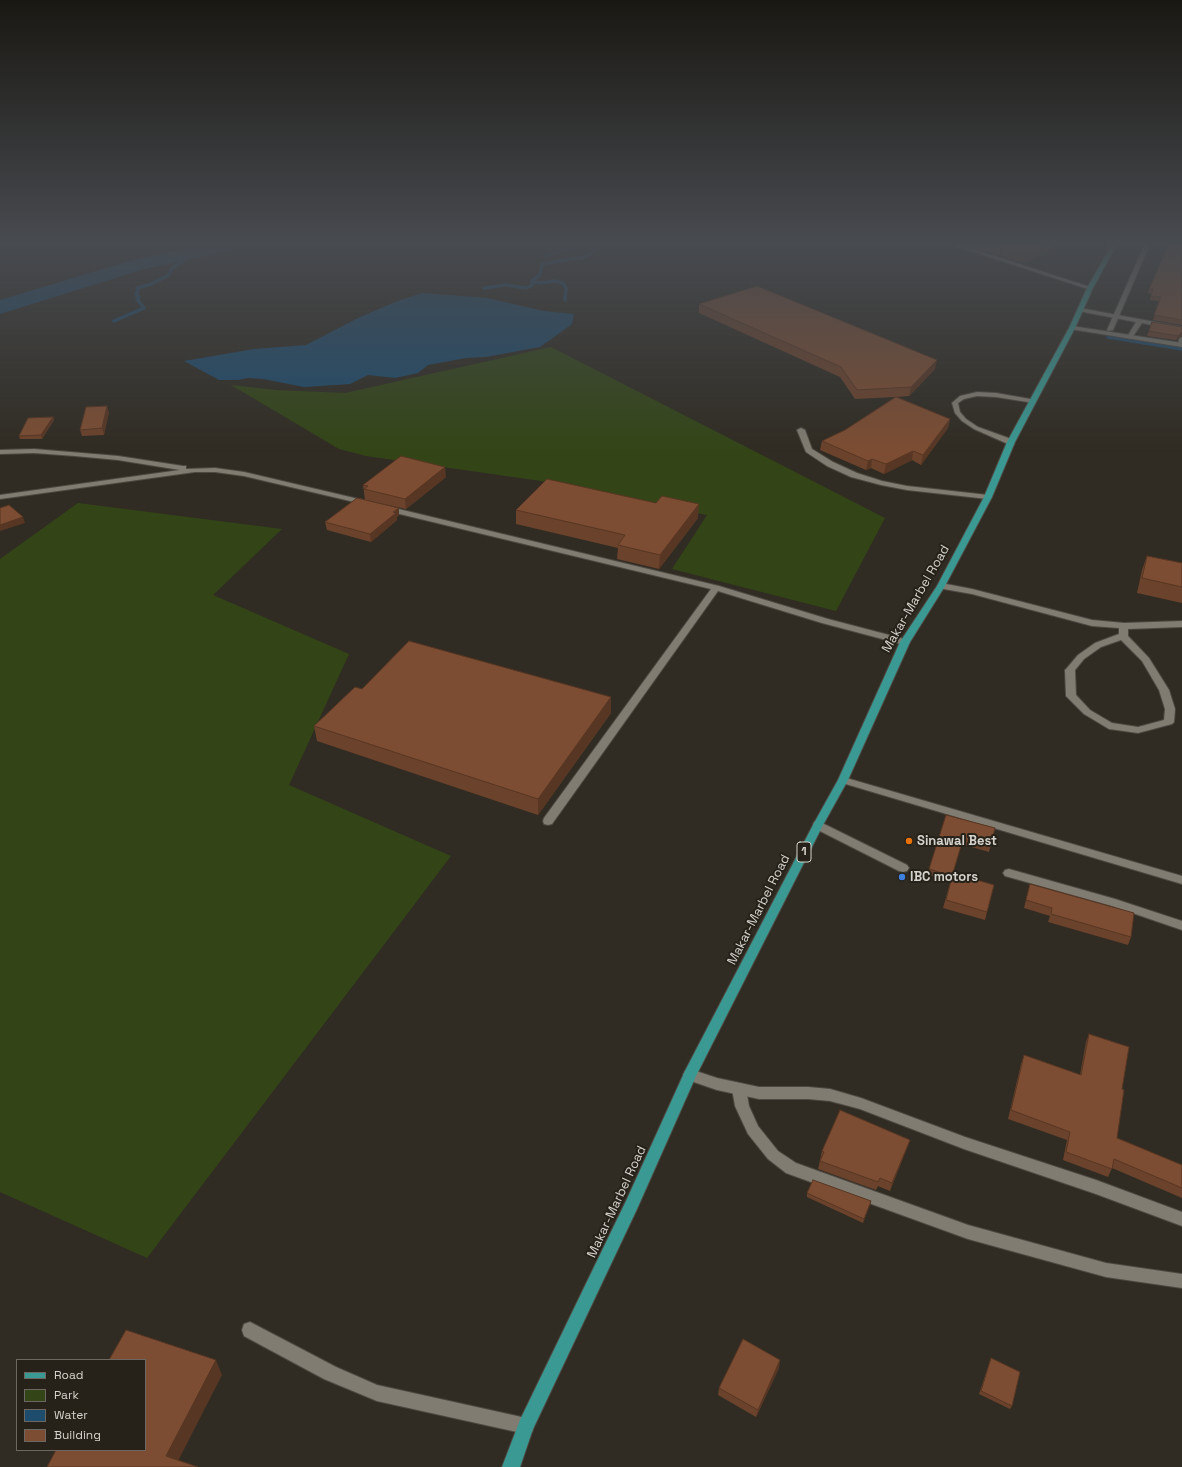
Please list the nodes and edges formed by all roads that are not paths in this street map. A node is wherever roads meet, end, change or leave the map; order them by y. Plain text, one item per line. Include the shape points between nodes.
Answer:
1 (1078, 314) edge
2 (1107, 314) edge
3 (1116, 316) junction
4 (1140, 321) junction
5 (1072, 328) junction
6 (1182, 329) edge
7 (1110, 330) dead end
8 (1130, 337) junction
9 (1182, 343) edge
10 (1034, 401) junction
11 (801, 430) dead end
12 (1011, 442) junction
13 (0, 452) edge
14 (195, 470) junction
15 (0, 497) edge
16 (988, 497) junction
17 (940, 586) junction
18 (716, 588) junction
19 (1182, 624) edge
20 (1123, 631) junction
21 (905, 642) junction
22 (844, 780) junction
23 (548, 821) dead end
24 (818, 825) junction
25 (903, 868) dead end
26 (1009, 873) dead end
27 (1182, 880) edge
28 (1182, 926) edge
29 (690, 1075) junction
30 (739, 1089) junction
31 (1182, 1219) edge
32 (1182, 1281) edge
33 (250, 1330) dead end
34 (526, 1426) junction
35 (511, 1467) edge

1 - 5 main road, Makar-Marbel Road / 1
2 - 3 street
3 - 4 street
3 - 7 street
4 - 6 street
4 - 8 street
5 - 8 street
5 - 10 main road, Makar-Marbel Road / 1
8 - 9 street
10 - 12 main road, Makar-Marbel Road / 1
10 - 12 street via 976,394 962,397 955,403 957,412 964,420 976,428
11 - 16 street via 808,450 854,475 907,488
12 - 16 main road, Makar-Marbel Road / 1
13 - 14 street via 75,454
14 - 15 street
14 - 18 street via 244,474
16 - 17 main road, Makar-Marbel Road / 1
17 - 20 street
17 - 21 main road, Makar-Marbel Road / 1
18 - 21 street
18 - 23 street
19 - 20 street
20 - 20 street via 1146,660 1164,690 1170,708 1169,722 1138,730 1109,726 1087,712 1071,696 1070,670 1081,657
21 - 22 main road, Makar-Marbel Road / 1
22 - 24 main road, Makar-Marbel Road / 1
22 - 27 street
24 - 25 street
24 - 29 main road, Makar-Marbel Road / 1
26 - 28 street via 1115,903
29 - 30 street
29 - 34 main road, Makar-Marbel Road / 1 via 632,1204
30 - 31 street via 759,1093 830,1095 861,1104
30 - 32 street via 742,1106 753,1130 773,1155 791,1168 968,1232 1106,1270
33 - 34 street via 330,1373 377,1393
34 - 35 main road, Makar-Marbel Road / 1

